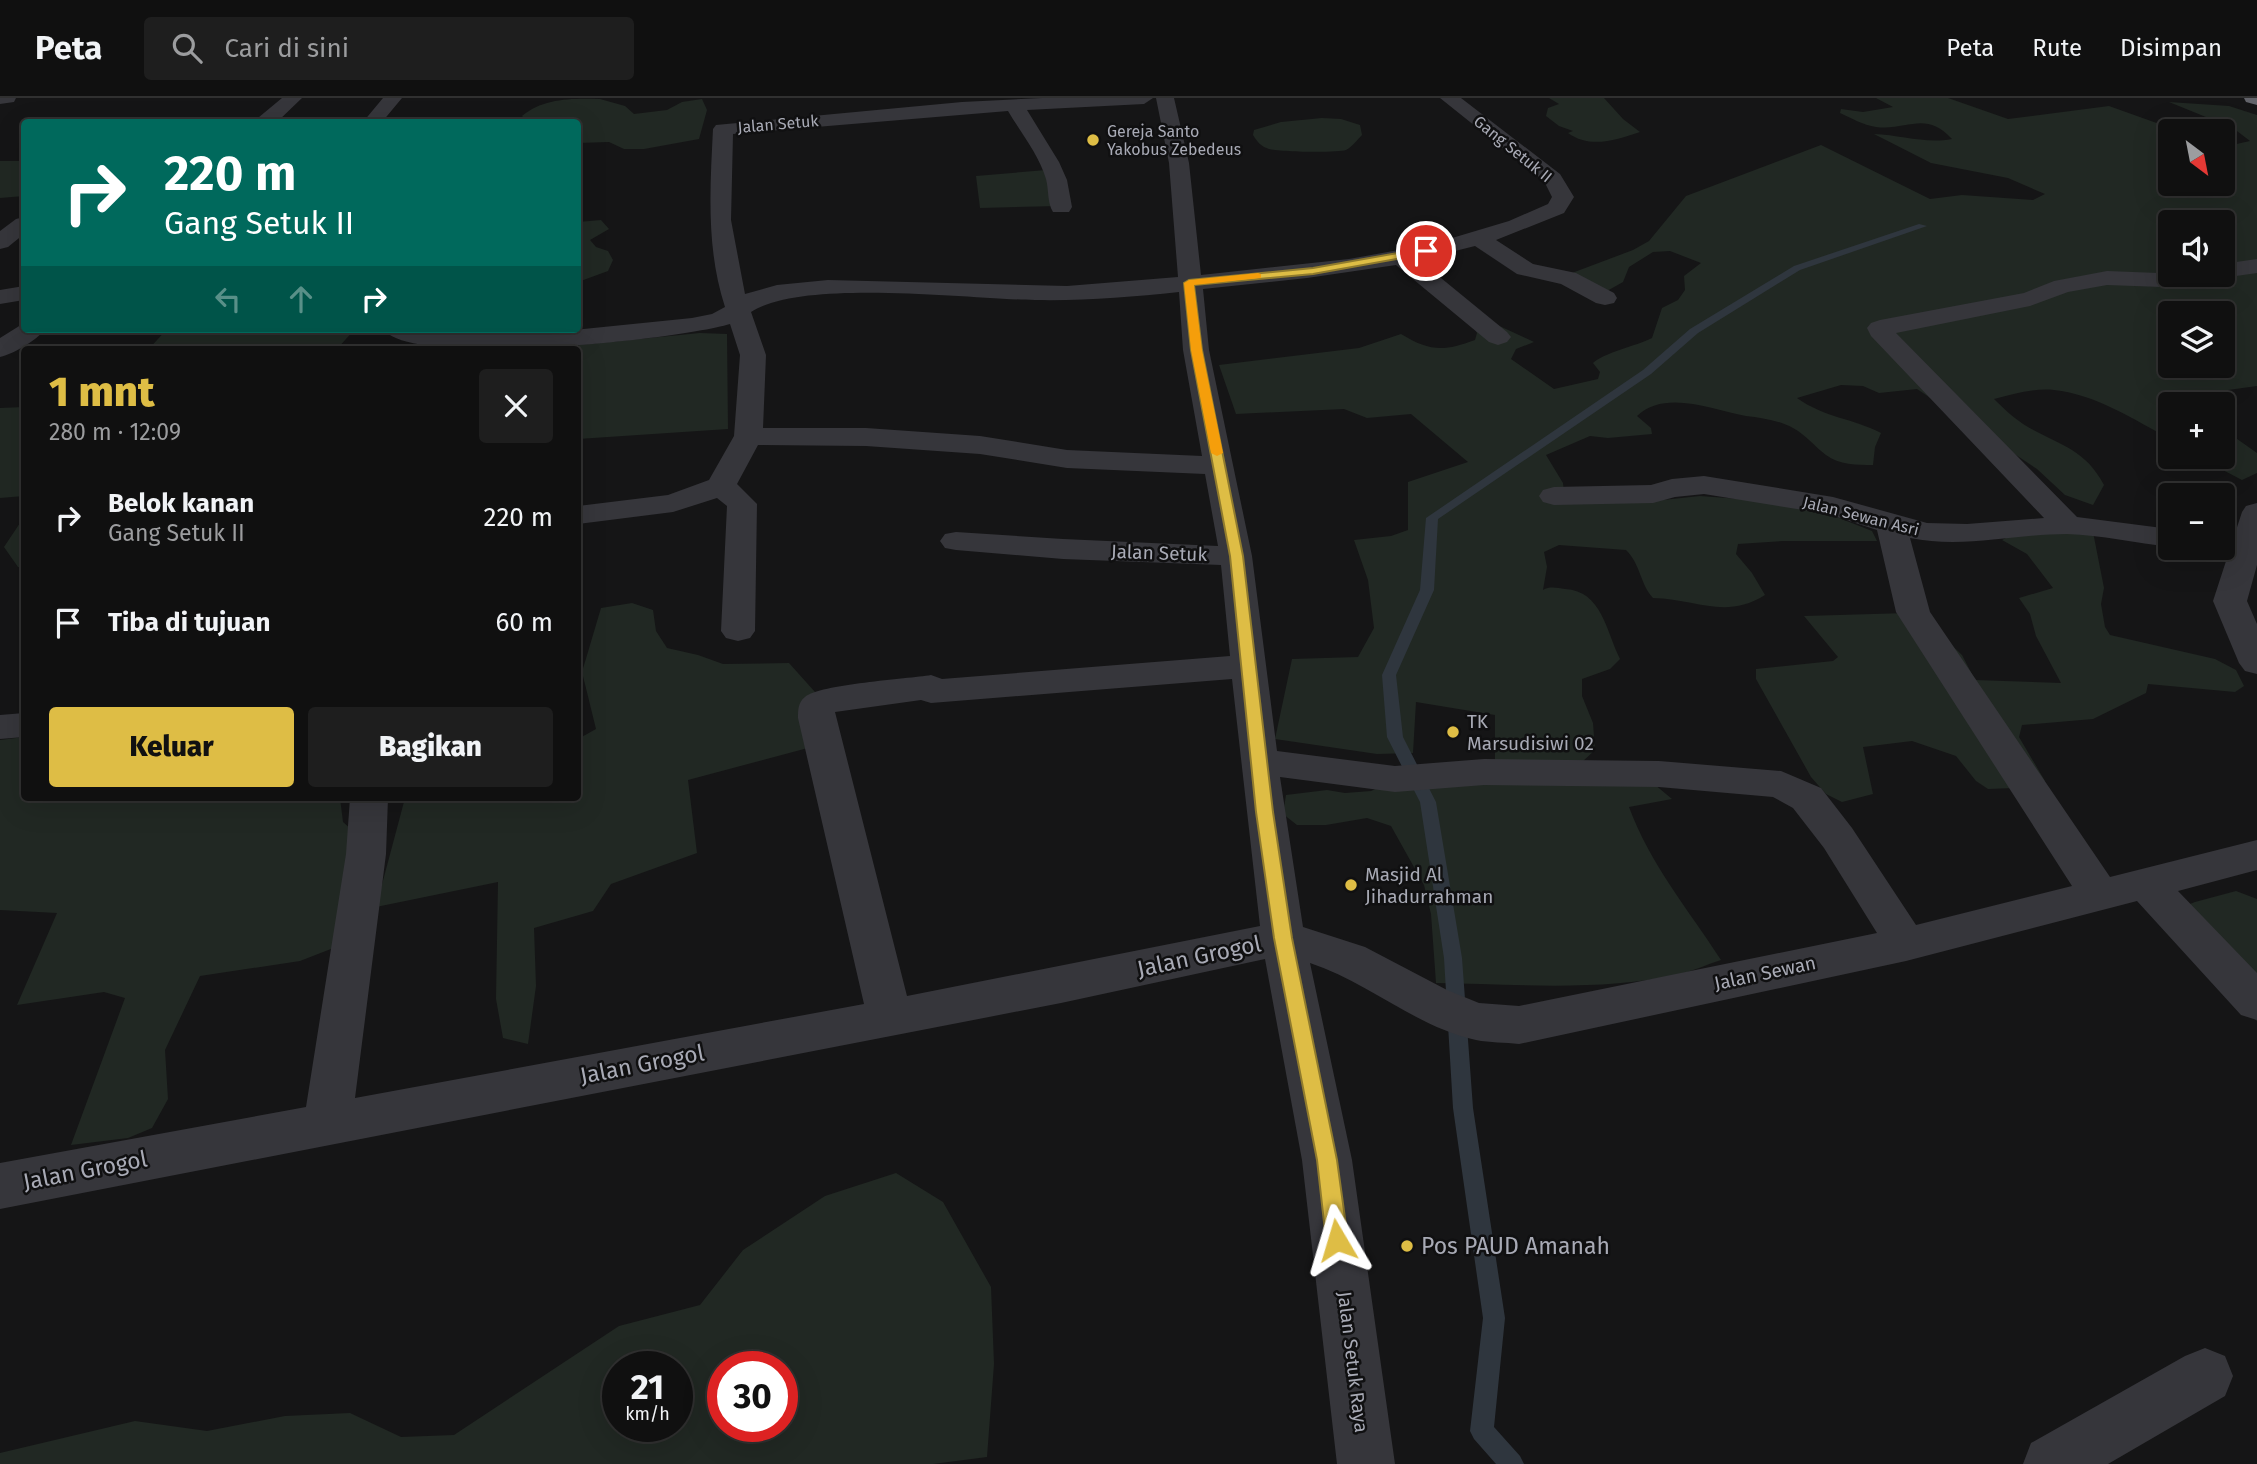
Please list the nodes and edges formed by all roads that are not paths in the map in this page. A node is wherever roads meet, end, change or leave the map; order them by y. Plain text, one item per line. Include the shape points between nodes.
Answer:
1 (0, 98) edge
2 (7, 98) edge
3 (293, 98) edge
4 (393, 98) edge
5 (1144, 98) edge
6 (1165, 98) edge
7 (1449, 98) edge
8 (1080, 100) edge
9 (1014, 105) junction
10 (867, 107) edge
11 (270, 119) edge
12 (375, 119) edge
13 (1061, 207) dead end
14 (21, 226) edge
15 (1476, 237) junction
16 (0, 242) edge
17 (1399, 257) junction
18 (2257, 266) edge
19 (2235, 269) edge
20 (2158, 280) edge
21 (1189, 283) junction
22 (21, 294) edge
23 (0, 297) edge
24 (1605, 298) dead end
25 (739, 310) junction
26 (26, 333) edge
27 (403, 333) edge
28 (1498, 337) dead end
29 (477, 345) edge
30 (0, 349) edge
31 (748, 436) junction
32 (1220, 466) junction
33 (721, 486) junction
34 (1553, 496) dead end
35 (2257, 512) edge
36 (581, 515) edge
37 (1891, 524) junction
38 (2068, 525) junction
39 (2158, 536) edge
40 (956, 541) dead end
41 (2235, 546) edge
42 (1237, 556) junction
43 (2233, 560) edge
44 (738, 631) dead end
45 (2257, 663) edge
46 (1250, 666) junction
47 (21, 725) edge
48 (0, 727) edge
49 (1261, 762) junction
50 (369, 801) edge
51 (2257, 855) edge
52 (2146, 883) junction
53 (2100, 895) junction
54 (1283, 938) junction
55 (1906, 944) junction
56 (2257, 1002) edge
57 (890, 1018) junction
58 (327, 1125) junction
59 (0, 1186) edge
60 (2205, 1376) dead end
61 (1366, 1464) edge
62 (2052, 1464) edge

1 - 2 street
3 - 11 street
4 - 12 street
5 - 8 street, Jalan Setuk
6 - 21 street, Jalan Setuk Raya via 1179,163
7 - 15 street, Gang Setuk II via 1553,178 1563,197 1556,208 1540,216
8 - 9 street, Jalan Setuk
9 - 10 street, Jalan Setuk
9 - 13 street via 1049,162
10 - 25 street, Jalan Setuk via 722,119 720,220 730,287
14 - 16 street
15 - 17 street, Gang Setuk II
15 - 24 street via 1525,269 1567,278
17 - 21 street, Gang Setuk II
17 - 28 street
18 - 19 street
20 - 38 street via 2107,278 2062,286 2030,299 1880,328
21 - 25 street, Gang Setuk II via 1067,293 796,290 758,297
21 - 32 street, Jalan Setuk Raya via 1196,350
22 - 23 street
25 - 29 street, Gang Setuk II via 689,327
25 - 31 street, Jalan Setuk via 753,355
26 - 30 street
27 - 29 street, Gang Setuk II
31 - 32 street via 866,437 980,445 1067,459
31 - 33 street
32 - 42 street, Jalan Setuk Raya
33 - 36 street via 673,503
33 - 44 street via 742,503
34 - 37 street, Jalan Sewan Asri via 1653,494 1704,485 1833,506
35 - 41 street
37 - 38 street, Jalan Sewan Asri via 1947,534
37 - 53 street via 1913,612
38 - 39 street, Jalan Sewan Asri
40 - 42 street, Jalan Setuk
42 - 46 street, Jalan Setuk Raya
43 - 45 street via 2230,601
46 - 49 street, Jalan Setuk Raya
46 - 57 street via 932,691 931,687 817,706 816,718
47 - 48 street
49 - 54 street, Jalan Setuk Raya
49 - 55 street via 1395,779 1484,772 1659,774 1781,784 1807,798
50 - 58 street via 354,948
51 - 52 street, Jalan Sewan
52 - 53 street, Jalan Sewan
52 - 56 street
53 - 55 street, Jalan Sewan
54 - 55 street, Jalan Sewan via 1350,959 1476,1021 1519,1024
54 - 57 street, Jalan Grogol
54 - 61 street, Jalan Setuk Raya via 1327,1160
57 - 58 street, Jalan Grogol
58 - 59 street, Jalan Grogol
60 - 62 street

